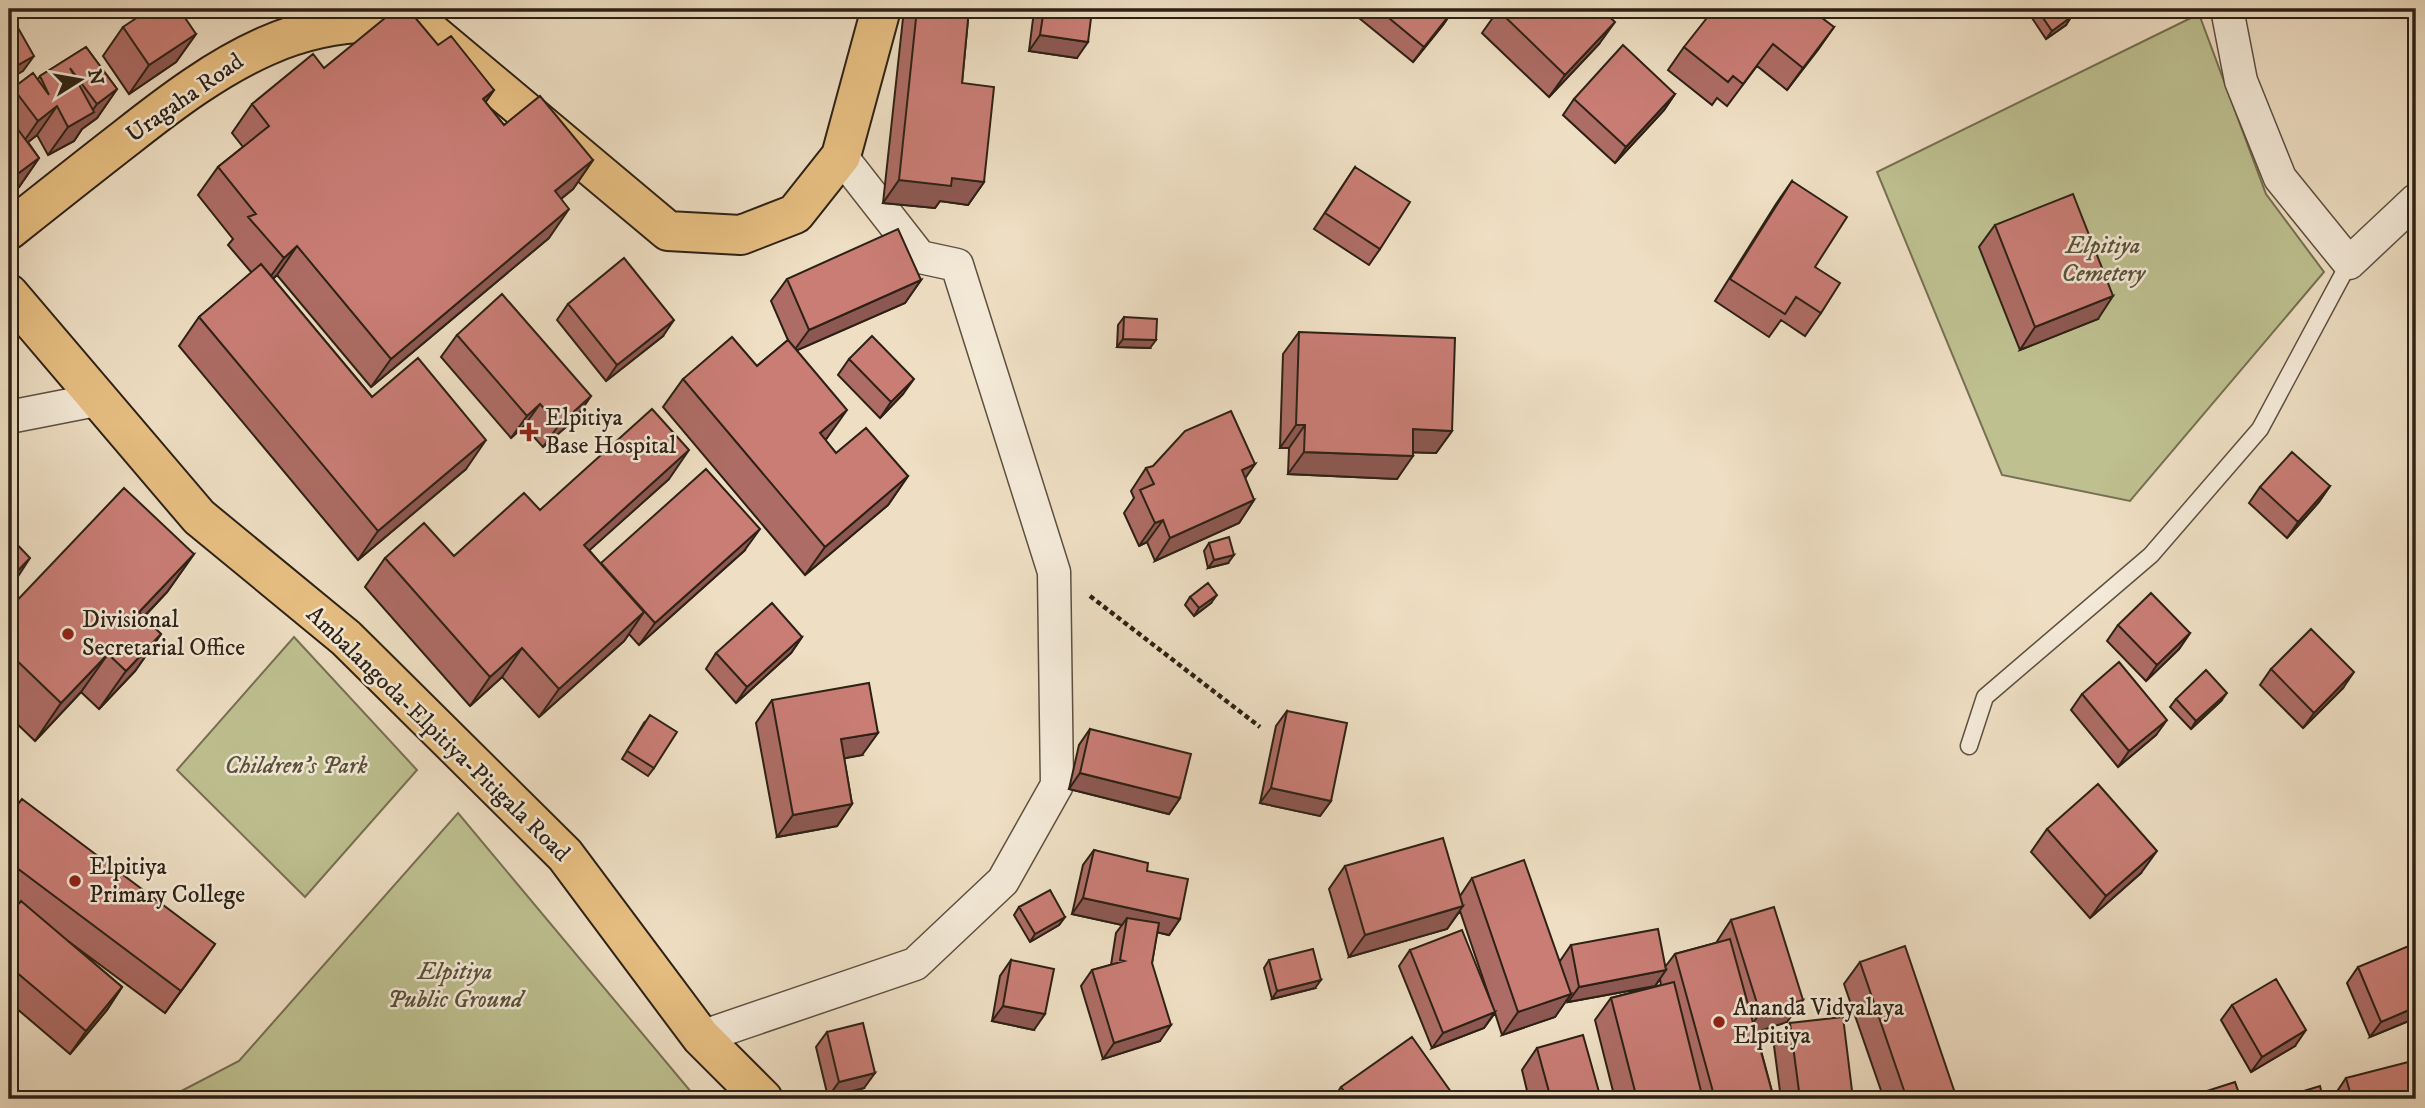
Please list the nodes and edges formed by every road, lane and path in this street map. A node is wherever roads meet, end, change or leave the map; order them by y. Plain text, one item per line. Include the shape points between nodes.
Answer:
1 (881, 9) edge
2 (2227, 9) edge
3 (313, 18) edge
4 (841, 156) junction
5 (2416, 200) edge
6 (9, 230) edge
7 (2349, 263) junction
8 (9, 294) edge
9 (101, 399) junction
10 (9, 417) edge
11 (1054, 572) junction
12 (1260, 727) dead end
13 (1969, 746) dead end
14 (701, 1037) junction
15 (763, 1099) edge

1 - 4 main road, Uragaha Road
2 - 7 street via 2241,81 2280,178
3 - 4 main road, Uragaha Road via 427,29 668,231 741,235 796,214
3 - 6 main road, Uragaha Road via 187,90
4 - 11 street via 920,257 957,265
5 - 7 street
7 - 13 lane via 2260,429 2151,555 1985,697
8 - 9 main road, Ambalangoda-Elpitiya-Pitigala Road
9 - 10 street
9 - 14 main road, Ambalangoda-Elpitiya-Pitigala Road via 198,517 346,638 565,855
11 - 12 path
11 - 14 street via 1057,785 1003,881 915,964
14 - 15 main road, Ambalangoda-Elpitiya-Pitigala Road

